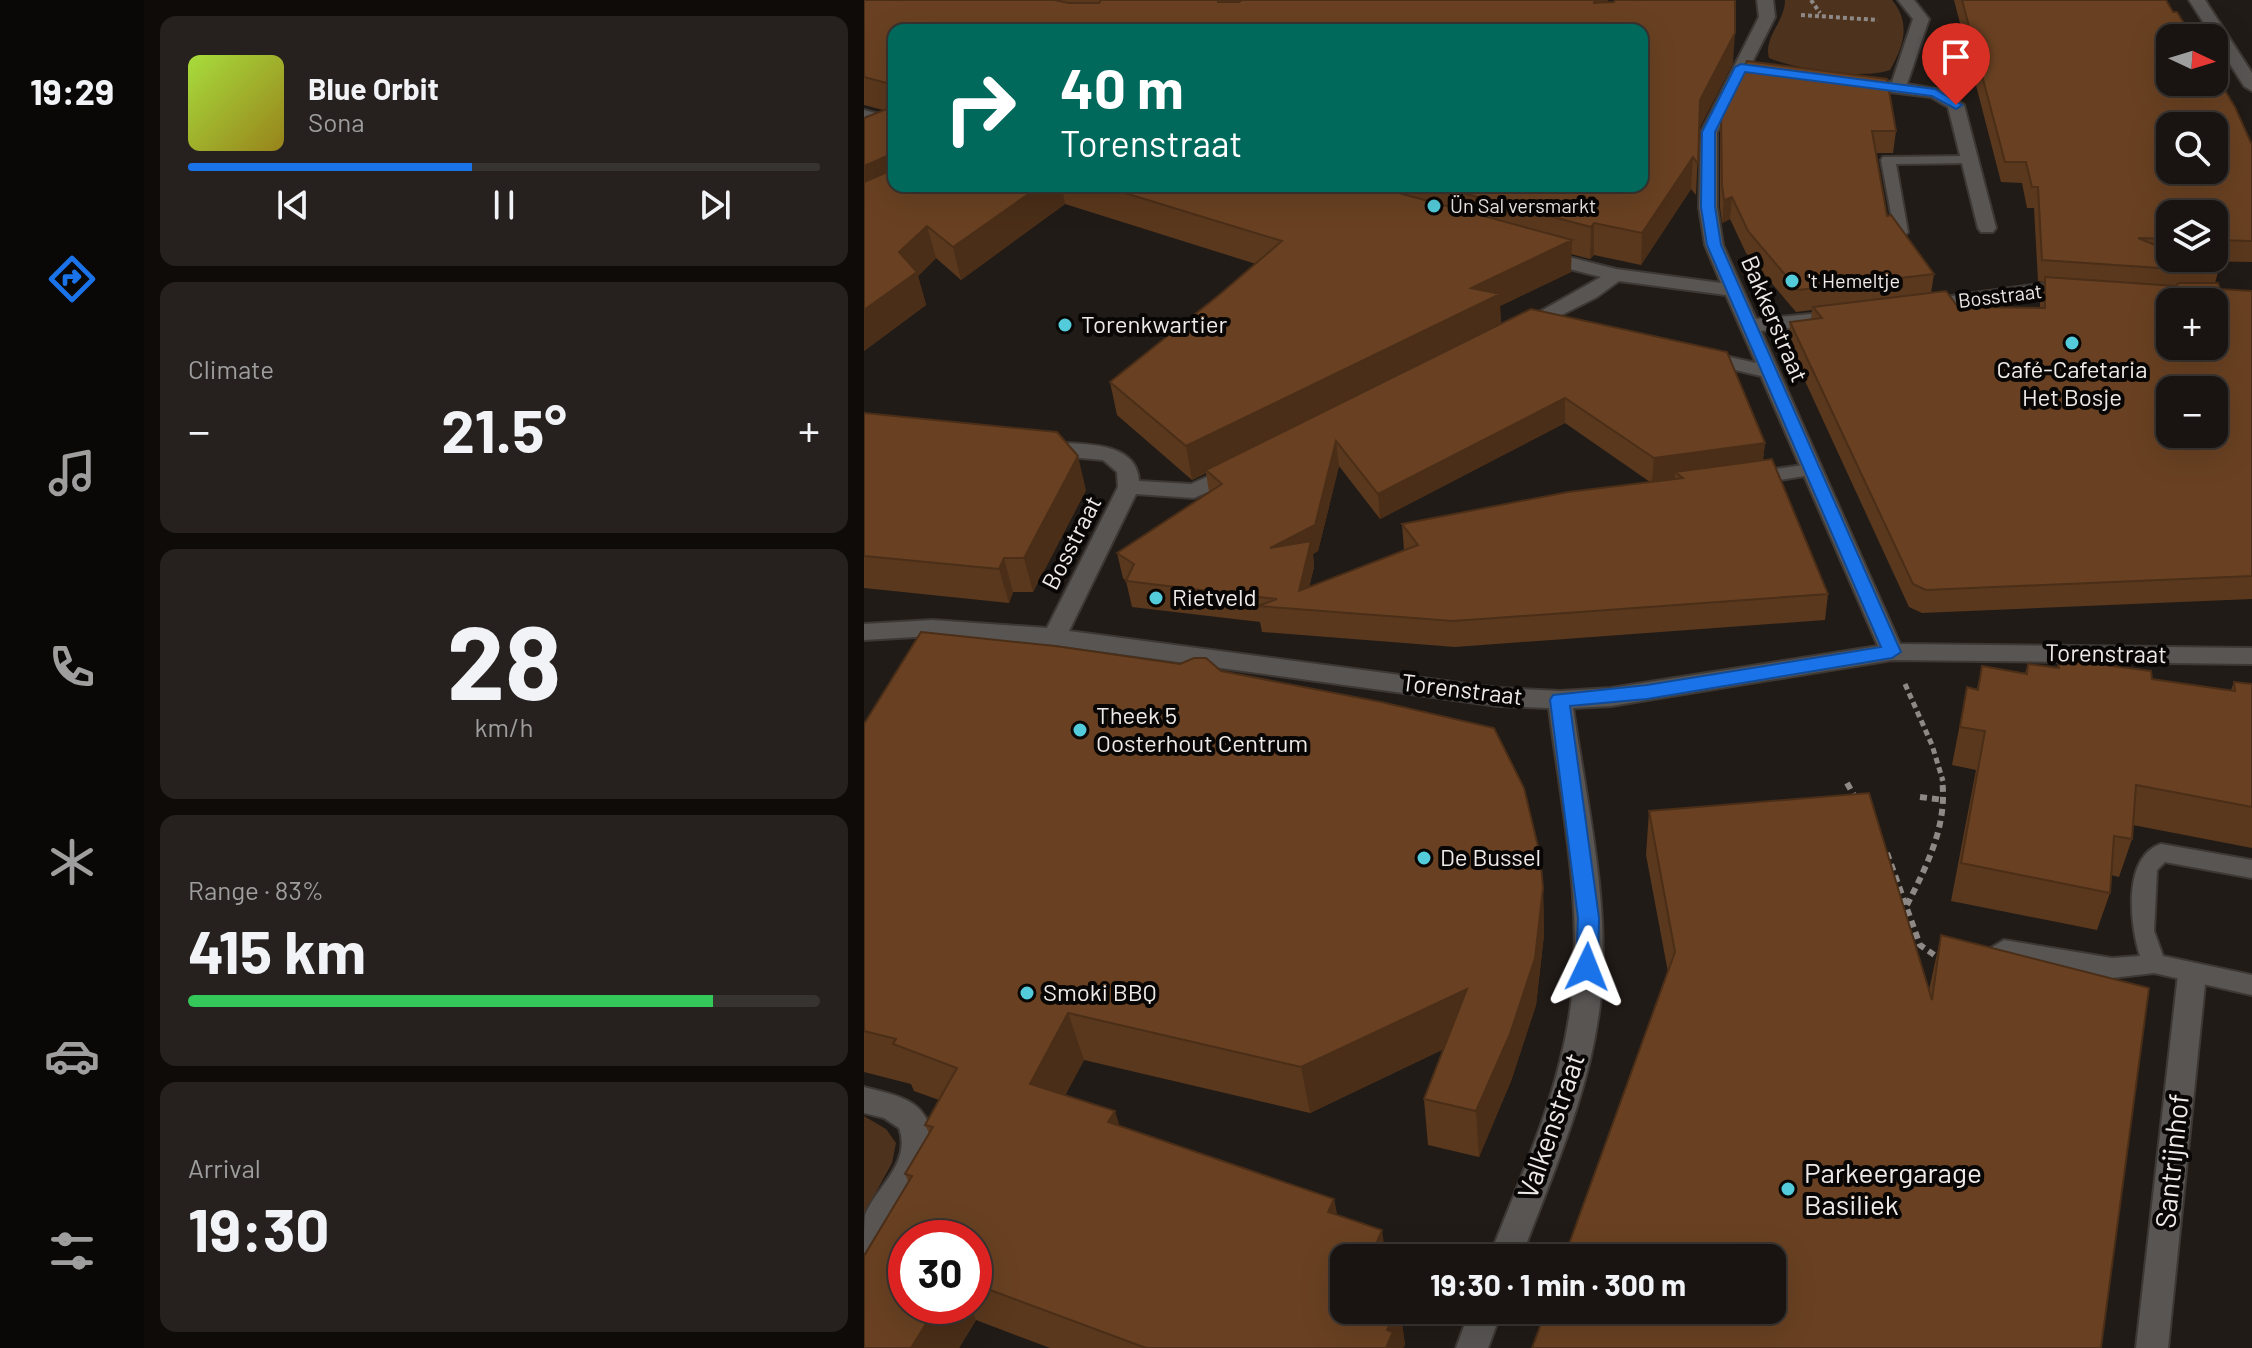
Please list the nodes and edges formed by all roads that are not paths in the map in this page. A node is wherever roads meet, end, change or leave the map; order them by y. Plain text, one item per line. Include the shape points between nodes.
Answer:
1 (1906, 0) edge
2 (2197, 0) edge
3 (1766, 9) edge
4 (1835, 80) edge
5 (2252, 86) edge
6 (1898, 88) junction
7 (864, 115) edge
8 (888, 121) edge
9 (1970, 160) junction
10 (1987, 228) dead end
11 (1900, 232) edge
12 (1529, 253) edge
13 (1616, 275) junction
14 (1733, 290) junction
15 (2099, 292) edge
16 (1897, 310) edge
17 (1837, 318) edge
18 (1537, 320) junction
19 (1749, 326) junction
20 (1568, 327) edge
21 (1496, 340) edge
22 (1676, 351) edge
23 (1769, 372) junction
24 (1016, 447) edge
25 (1251, 463) edge
26 (1811, 470) junction
27 (1735, 481) edge
28 (1129, 487) junction
29 (932, 628) junction
30 (864, 632) edge
31 (1054, 637) junction
32 (1892, 652) junction
33 (917, 655) edge
34 (2252, 656) edge
35 (1560, 700) junction
36 (2252, 869) edge
37 (2154, 964) junction
38 (2192, 974) junction
39 (1984, 976) edge
40 (2252, 985) edge
41 (864, 1100) edge
42 (864, 1239) edge
43 (1510, 1244) edge
44 (1481, 1324) edge
45 (1472, 1348) edge
46 (2152, 1348) edge

1 - 6 street via 1921,19
2 - 5 street
3 - 14 street, Bakkerstraat via 1749,68 1709,132 1707,144 1714,245
4 - 6 street
6 - 9 street via 1935,93 1956,105
7 - 8 street
9 - 10 street
9 - 11 lane via 1888,160
12 - 13 street
13 - 14 street
13 - 18 street
14 - 19 street, Bakkerstraat
15 - 16 street, Bosstraat via 2040,290
17 - 19 street
18 - 20 street
18 - 21 street
19 - 23 street, Bakkerstraat
22 - 23 street
23 - 26 street, Bakkerstraat
24 - 28 street via 1109,454 1128,470
25 - 28 street, Bosstraat via 1194,491
26 - 27 lane
26 - 32 street, Bakkerstraat
28 - 31 street, Bosstraat
29 - 30 street, Torenstraat
29 - 31 street, Torenstraat
29 - 33 street
31 - 35 street, Torenstraat via 1498,697
32 - 34 street, Torenstraat
32 - 35 street, Torenstraat via 1647,692
35 - 43 street, Valkenstraat via 1589,918 1586,991 1568,1087
36 - 37 lane via 2161,853 2146,867 2143,931
37 - 38 lane
37 - 39 lane via 2112,968 2004,949 1989,961
38 - 40 lane
38 - 46 street, Santrijnhof
41 - 42 street via 911,1119 919,1137 915,1158 880,1222
44 - 45 street

